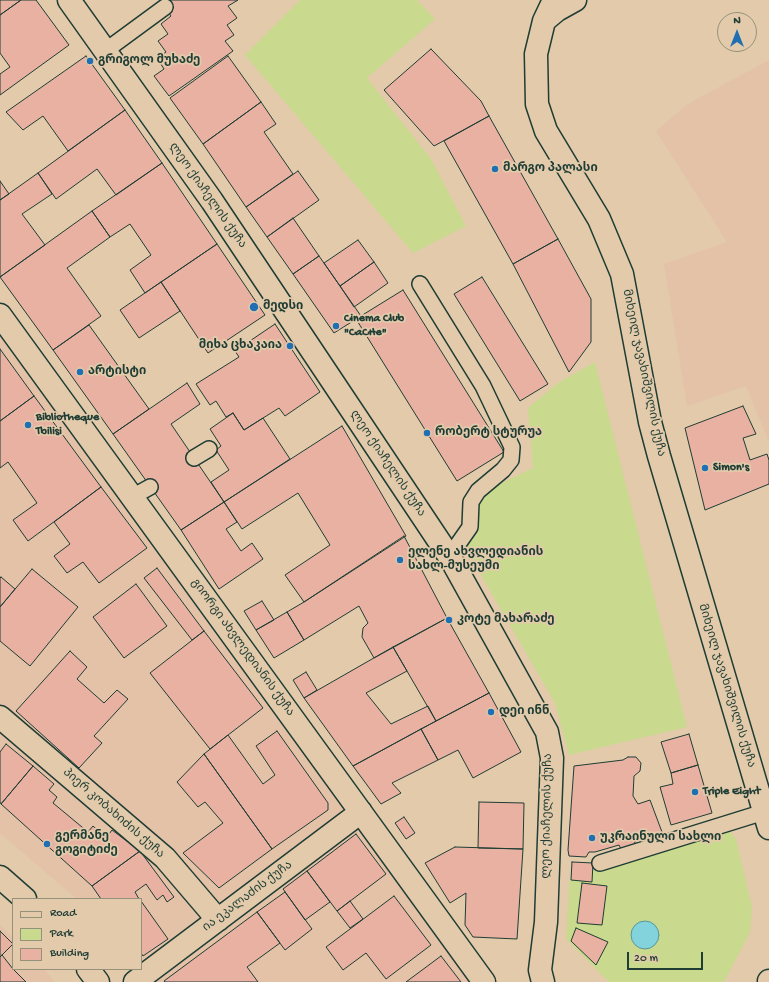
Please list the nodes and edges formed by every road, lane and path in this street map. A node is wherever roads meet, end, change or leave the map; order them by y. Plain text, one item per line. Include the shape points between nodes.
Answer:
1 (69, 0) edge
2 (559, 0) edge
3 (165, 7) dead end
4 (105, 51) junction
5 (420, 284) dead end
6 (0, 315) edge
7 (209, 449) dead end
8 (194, 458) dead end
9 (451, 559) junction
10 (0, 717) edge
11 (361, 812) junction
12 (767, 820) edge
13 (600, 863) dead end
14 (0, 877) edge
15 (24, 898) edge
16 (218, 920) junction
17 (89, 970) edge
18 (98, 982) edge
19 (135, 982) edge
20 (484, 982) edge
21 (543, 982) edge

1 - 4 street, ლეო ქიაჩელის ქუჩა
2 - 12 street, მიხეილ ჯავახიშვილის ქუჩა via 557,10 544,21 540,33 535,61 537,104 546,131 599,219 622,274 657,449
3 - 4 lane
4 - 9 street, ლეო ქიაჩელის ქუჩა via 212,201
5 - 9 lane via 483,386 512,447 511,460 478,491 471,502 470,527
6 - 11 street, გიორგი ახვლედიანის ქუჩა via 141,492
7 - 8 lane
9 - 21 street, ლეო ქიაჩელის ქუჩა via 547,732 552,758 546,922 540,970
10 - 16 street, პიერ კობახიძის ქუჩა via 165,858
11 - 16 street, ია ეკალაძის ქუჩა
11 - 20 street, გიორგი ახვლედიანის ქუჩა
12 - 13 lane
14 - 15 street
16 - 19 street, ია ეკალაძის ქუჩა
17 - 18 street

